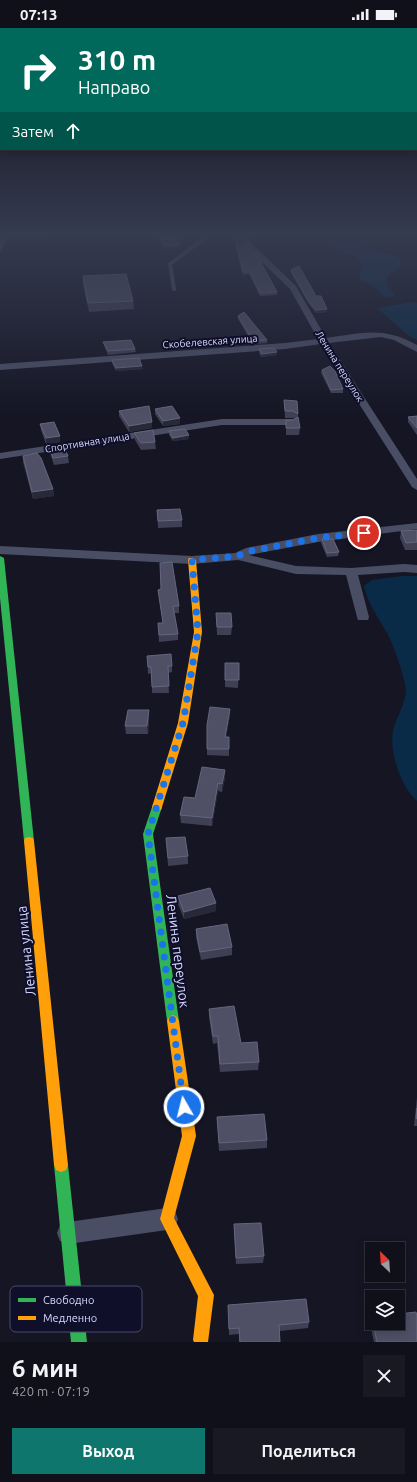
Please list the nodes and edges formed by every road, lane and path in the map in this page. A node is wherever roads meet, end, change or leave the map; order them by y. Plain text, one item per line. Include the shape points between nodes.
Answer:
1 (296, 293) edge
2 (324, 342) junction
3 (417, 349) edge
4 (0, 367) edge
5 (293, 422) edge
6 (0, 456) edge
7 (417, 487) edge
8 (417, 526) edge
9 (0, 550) edge
10 (238, 556) junction
11 (0, 558) edge
12 (192, 560) junction
13 (417, 569) edge
14 (351, 572) junction
15 (363, 617) dead end
16 (167, 1219) junction
17 (68, 1233) junction
18 (73, 1286) edge
19 (78, 1332) edge
20 (201, 1340) dead end
21 (79, 1342) edge

1 - 2 street, Ленина переулок
2 - 3 street, Скобелевская улица via 386,334
2 - 4 street, Скобелевская улица
2 - 7 street, Ленина переулок
5 - 6 street, Спортивная улица via 222,422
8 - 10 street via 318,538 246,552
9 - 12 street
10 - 12 street
10 - 14 street via 296,570
11 - 17 street, Ленина улица
12 - 16 street, Ленина переулок via 198,632 183,723 148,834 189,1136
13 - 14 street
14 - 15 street
16 - 17 street
16 - 20 street via 206,1295
17 - 18 street, Ленина улица
19 - 21 street, Ленина улица

